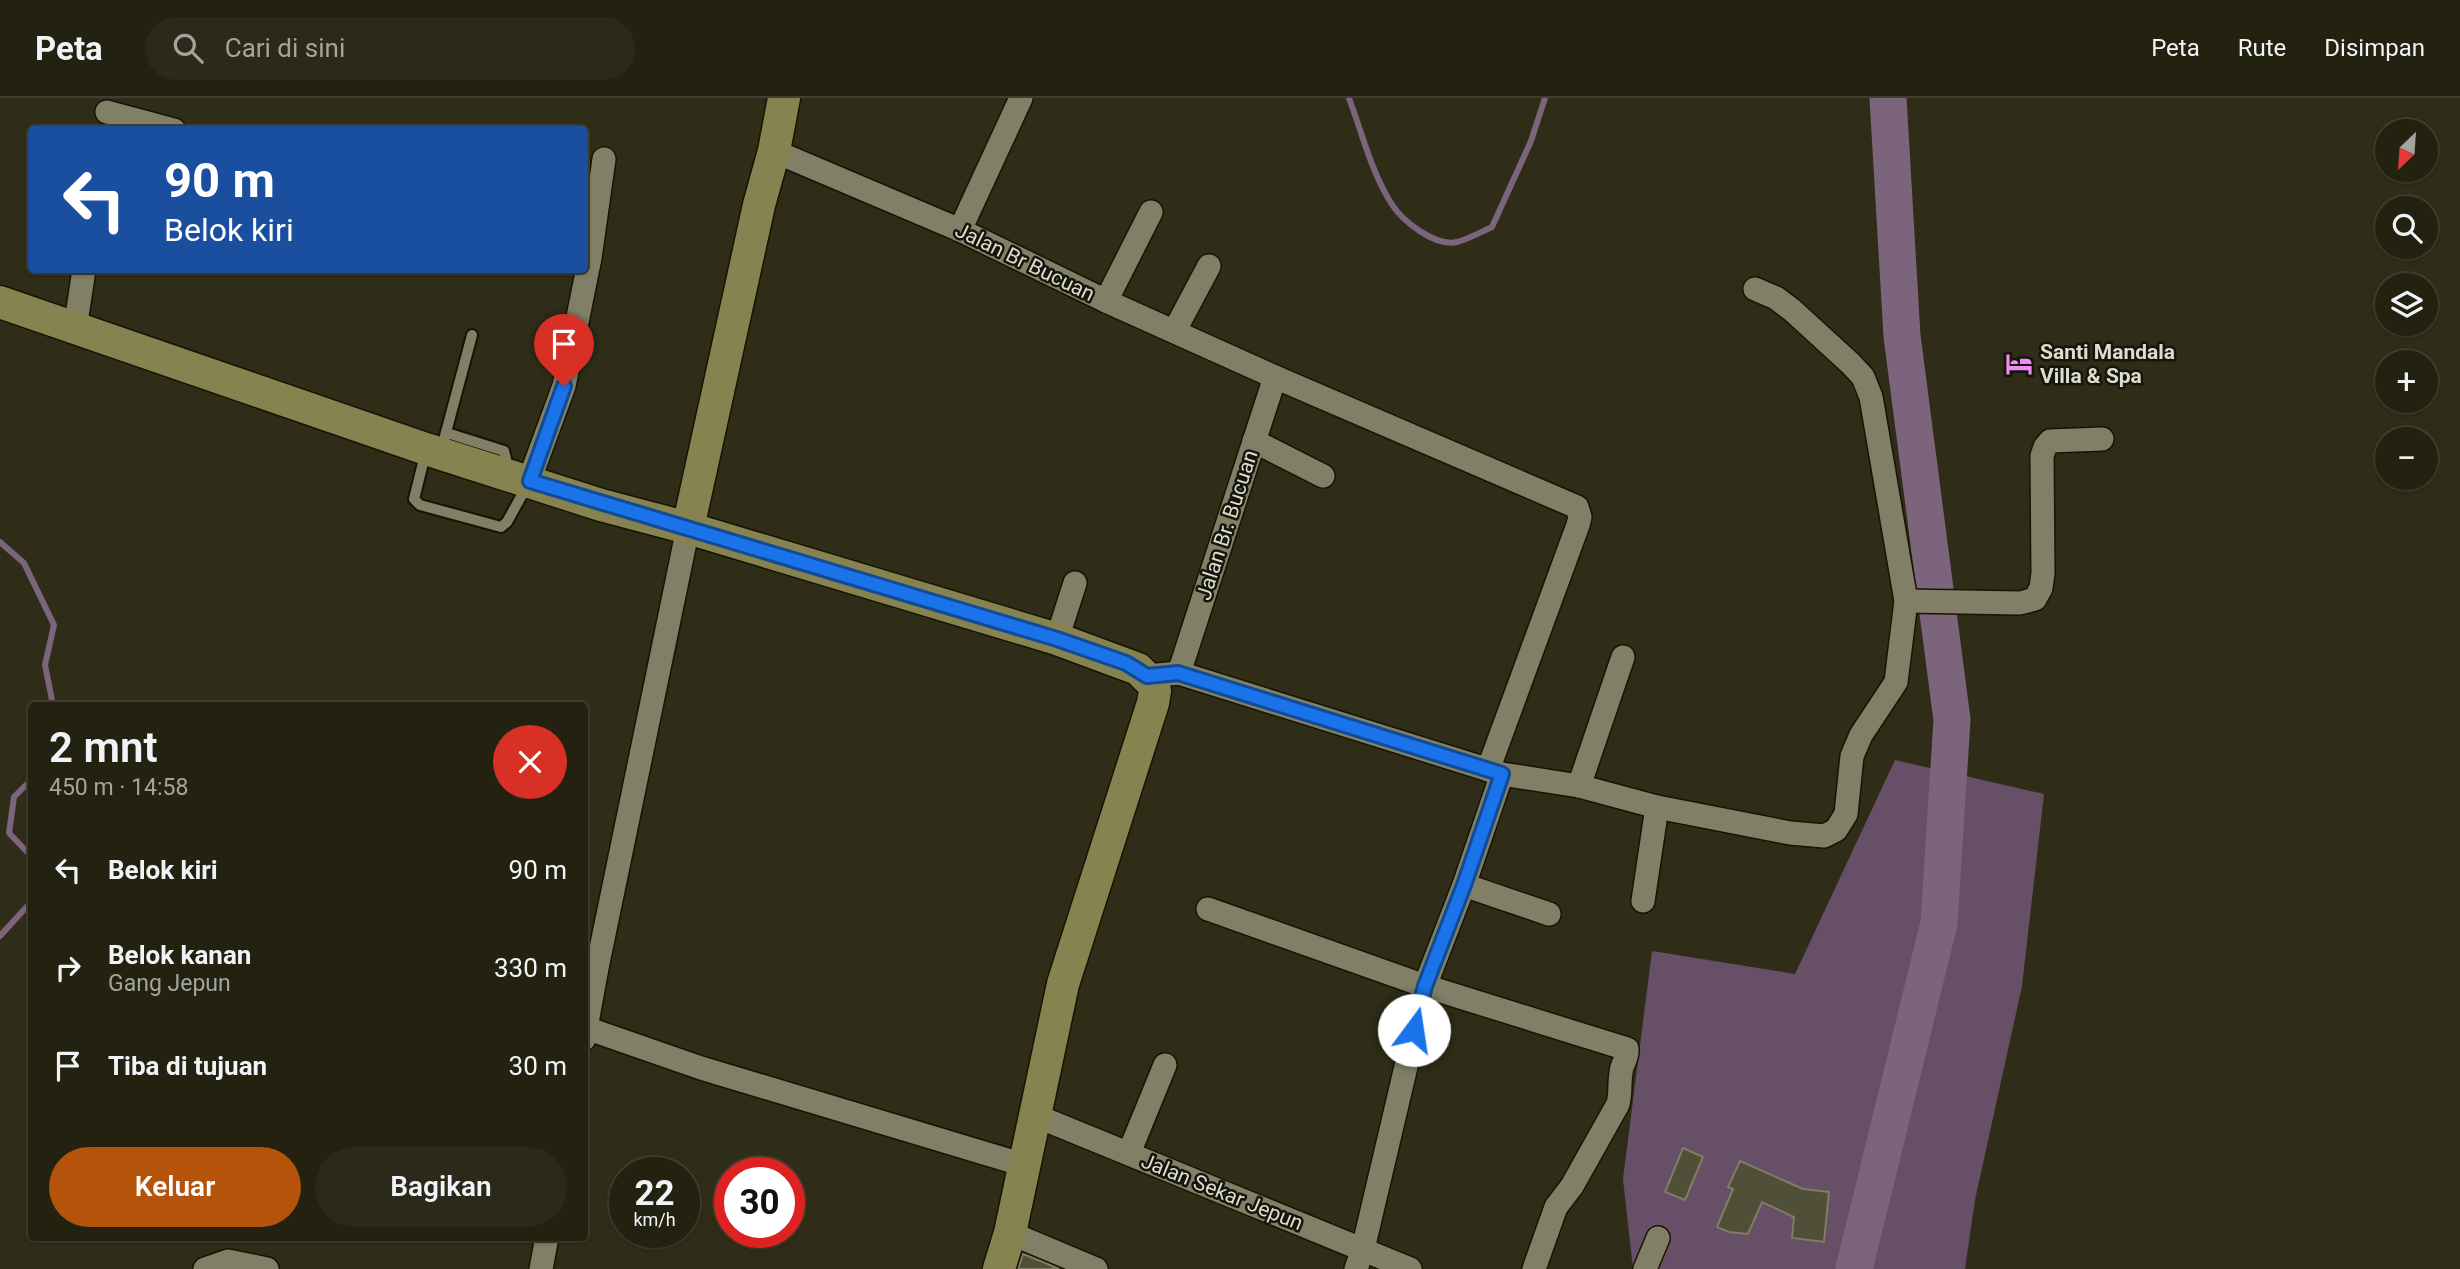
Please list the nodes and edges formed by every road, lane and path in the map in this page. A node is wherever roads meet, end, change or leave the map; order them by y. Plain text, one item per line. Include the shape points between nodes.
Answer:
1 (784, 98) edge
2 (1021, 98) edge
3 (107, 113) edge
4 (158, 126) edge
5 (774, 151) junction
6 (604, 159) dead end
7 (1151, 212) dead end
8 (960, 230) junction
9 (1209, 266) dead end
10 (588, 268) edge
11 (84, 273) edge
12 (587, 273) edge
13 (1755, 289) dead end
14 (1106, 301) junction
15 (0, 302) edge
16 (75, 329) junction
17 (1175, 330) junction
18 (472, 335) dead end
19 (1275, 377) junction
20 (2102, 439) dead end
21 (1254, 441) junction
22 (438, 446) junction
23 (1323, 476) dead end
24 (517, 477) junction
25 (688, 528) junction
26 (1075, 583) dead end
27 (1910, 601) junction
28 (1057, 639) junction
29 (1623, 657) dead end
30 (1178, 673) junction
31 (1147, 676) junction
32 (1495, 772) junction
33 (1578, 786) junction
34 (1657, 807) junction
35 (1464, 885) junction
36 (1643, 901) dead end
37 (1208, 909) dead end
38 (1549, 914) dead end
39 (591, 966) edge
40 (1425, 986) junction
41 (588, 1000) edge
42 (588, 1035) edge
43 (1165, 1065) dead end
44 (1034, 1115) junction
45 (1129, 1153) junction
46 (1024, 1165) junction
47 (1010, 1233) junction
48 (1658, 1238) dead end
49 (546, 1241) edge
50 (1360, 1259) edge
51 (205, 1269) edge
52 (267, 1269) edge
53 (541, 1269) edge
54 (999, 1269) edge
55 (1096, 1269) edge
56 (1410, 1269) edge
57 (1534, 1269) edge
58 (1645, 1269) edge

1 - 5 main road
2 - 8 street
3 - 4 street
5 - 8 street, Jalan Br Bucuan
5 - 25 main road
6 - 10 street
7 - 14 street
8 - 14 street, Jalan Br Bucuan
9 - 17 street
11 - 16 street
12 - 24 street via 564,386
13 - 27 street via 1792,310 1863,377 1871,397
14 - 17 street, Jalan Br Bucuan
15 - 16 main road
16 - 22 main road
17 - 19 street, Jalan Br Bucuan
18 - 22 lane
19 - 21 street, Jalan Br. Bucuan
19 - 32 street, Jalan Br Bucuan via 1577,507 1578,525
20 - 27 street via 2050,441 2045,447 2043,573 2035,599 2020,603
21 - 23 street
21 - 30 street, Jalan Br. Bucuan
22 - 24 main road
22 - 24 lane via 414,499 420,505 500,527 507,522
24 - 25 main road
25 - 28 main road
25 - 39 street
26 - 28 street
27 - 34 street via 1896,682 1852,756 1846,814 1836,830 1824,836 1790,833
28 - 31 main road via 1126,663
29 - 33 street
30 - 31 street
30 - 32 street
31 - 44 main road via 1155,691 1153,703 1063,984
32 - 33 street
32 - 35 street
33 - 34 street
34 - 36 street
35 - 38 street
35 - 40 street
37 - 40 street
39 - 41 street
40 - 50 street
40 - 57 street via 1627,1049 1618,1104 1556,1207
42 - 46 street
43 - 45 street
44 - 45 street, Jalan Sekar Jepun
44 - 46 main road
45 - 50 street, Jalan Sekar Jepun
46 - 47 main road
47 - 54 main road
47 - 55 street
48 - 58 street
49 - 53 street
50 - 56 street, Jalan Sekar Jepun
51 - 52 street via 228,1261

